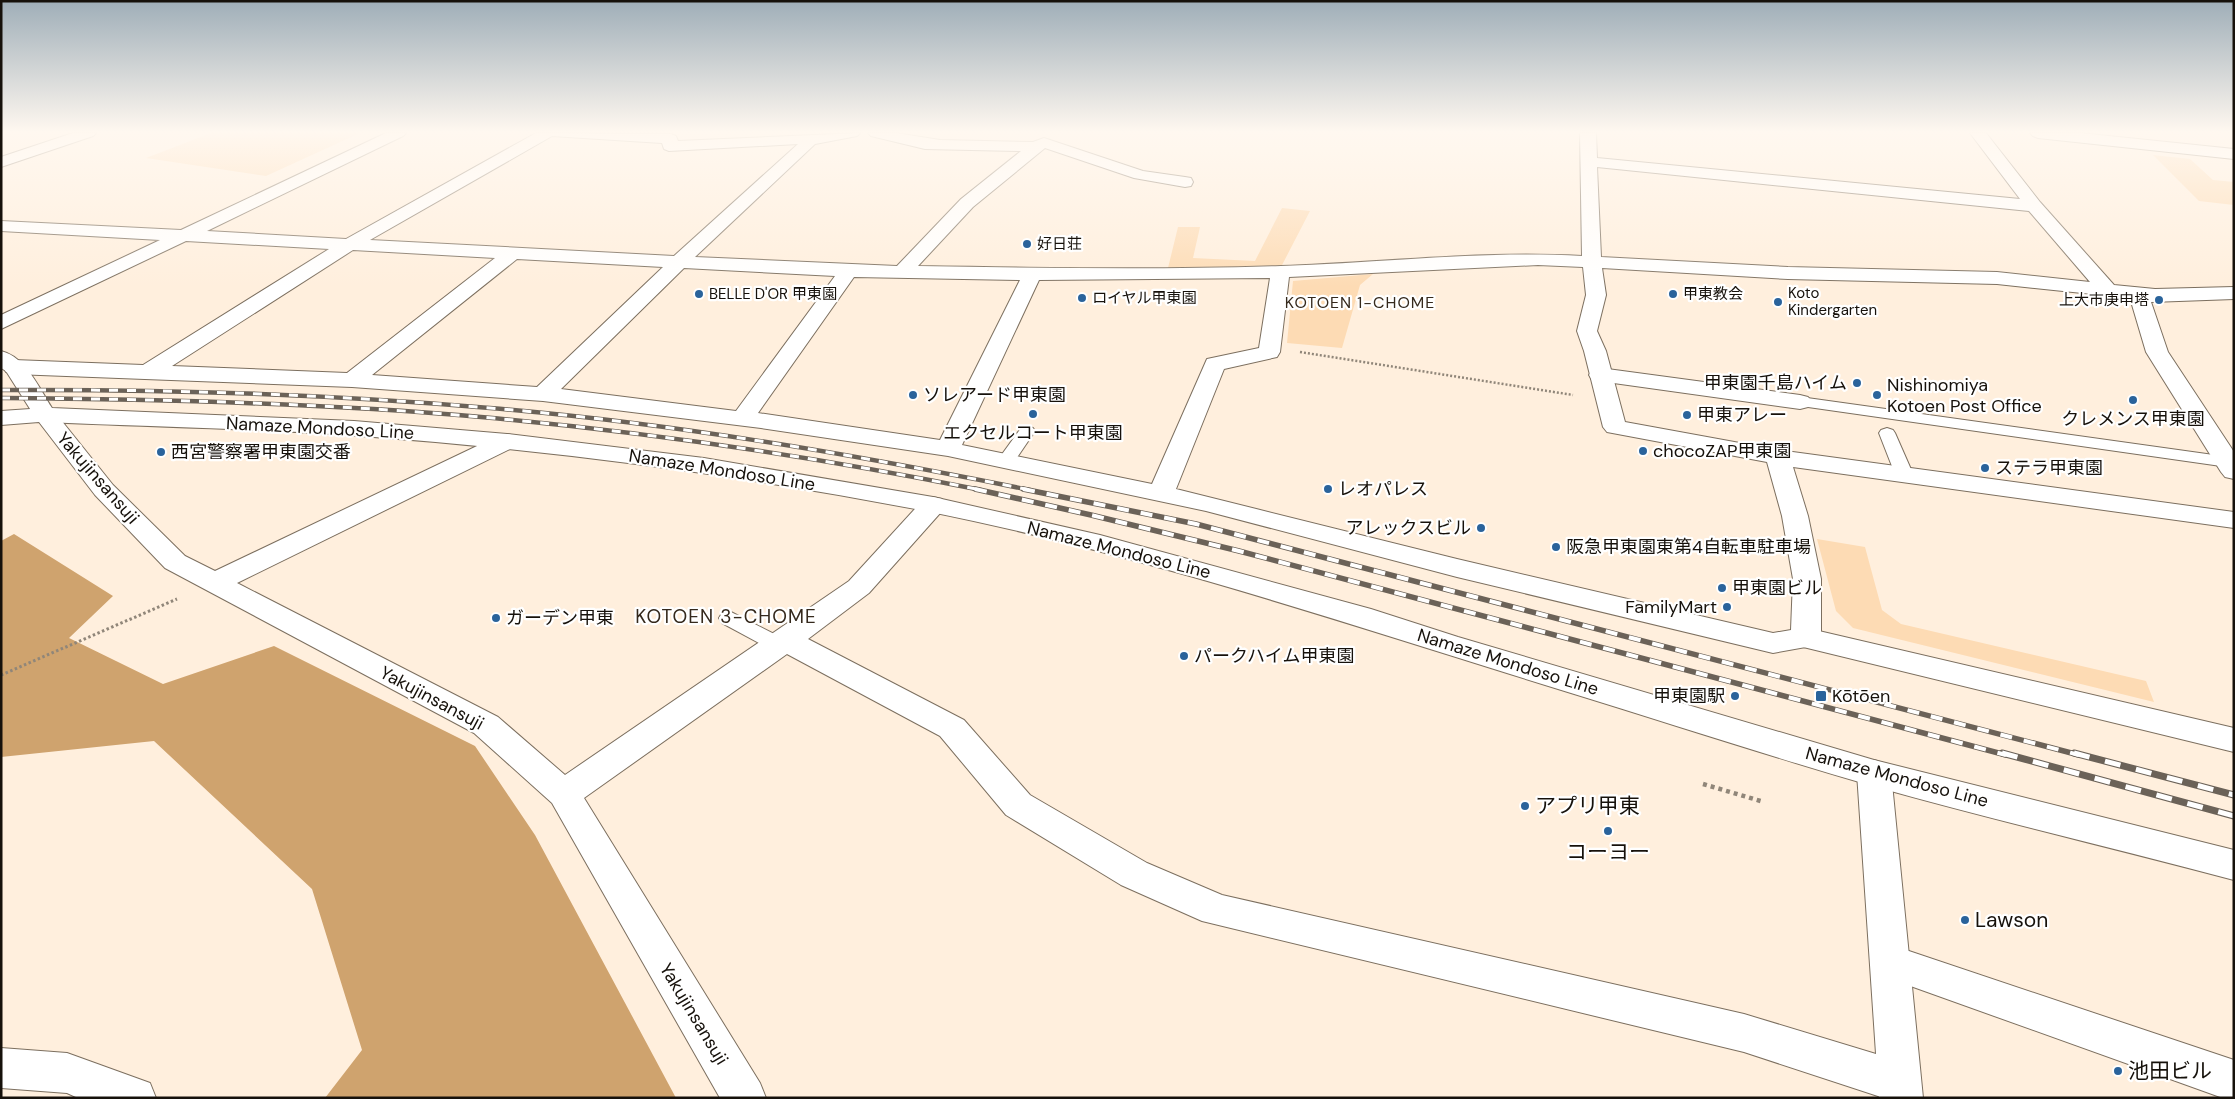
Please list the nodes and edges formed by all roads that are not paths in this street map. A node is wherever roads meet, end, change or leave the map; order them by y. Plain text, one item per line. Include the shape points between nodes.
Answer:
1 (291, 184) edge
2 (457, 184) edge
3 (763, 184) edge
4 (990, 184) edge
5 (1590, 184) edge
6 (1815, 184) edge
7 (2017, 184) edge
8 (2034, 206) junction
9 (1, 226) edge
10 (183, 236) junction
11 (348, 246) junction
12 (513, 253) junction
13 (679, 262) junction
14 (1592, 262) junction
15 (848, 271) junction
16 (903, 271) junction
17 (1280, 272) junction
18 (1032, 274) junction
19 (2106, 288) junction
20 (2234, 293) edge
21 (2155, 294) junction
22 (1, 323) edge
23 (8, 362) edge
24 (148, 372) junction
25 (1600, 375) junction
26 (352, 380) junction
27 (543, 394) junction
28 (1800, 402) joint
29 (45, 414) junction
30 (1, 418) edge
31 (742, 419) junction
32 (1027, 431) dead end
33 (1887, 433) dead end
34 (507, 441) junction
35 (948, 449) junction
36 (1778, 457) junction
37 (1006, 461) junction
38 (2231, 467) edge
39 (1904, 474) junction
40 (1161, 494) junction
41 (934, 505) junction
42 (2234, 520) edge
43 (216, 582) junction
44 (729, 618) dead end
45 (1806, 638) junction
46 (783, 643) junction
47 (2234, 740) edge
48 (1874, 773) junction
49 (564, 794) junction
50 (2234, 865) edge
51 (1891, 962) junction
52 (1, 1068) edge
53 (2234, 1082) edge
54 (1900, 1090) edge
55 (134, 1098) edge
56 (744, 1098) edge

1 - 10 street
2 - 11 street
3 - 13 street
4 - 16 street via 967,203
5 - 14 street
6 - 8 street
7 - 8 street
8 - 19 street
9 - 10 street
10 - 11 street
10 - 22 street
11 - 12 street
11 - 24 street
12 - 13 street
12 - 26 street
13 - 15 street
13 - 27 street
14 - 17 street via 1483,260
14 - 19 street via 1788,274 1997,278
14 - 25 street via 1596,295 1587,331
15 - 16 street
15 - 31 street
16 - 18 street
17 - 18 street
17 - 40 street via 1269,352 1215,364
18 - 35 street
19 - 21 street
20 - 21 street
21 - 38 street via 2140,298 2157,352
23 - 24 street
23 - 29 street
24 - 26 street
25 - 28 street
25 - 36 street via 1615,427
26 - 27 street
27 - 31 street
28 - 38 lane
29 - 30 street, Namaze Mondoso Line
29 - 34 street, Namaze Mondoso Line via 354,428
29 - 43 street, Yakujinsansuji via 104,490 175,562
31 - 35 street
32 - 37 lane
33 - 39 lane
34 - 41 street, Namaze Mondoso Line via 704,465
34 - 43 street
35 - 37 street
36 - 39 street
36 - 45 street via 1795,516 1807,579
37 - 40 street
39 - 42 street
40 - 45 street via 1773,643
41 - 46 street via 859,587
41 - 48 street, Namaze Mondoso Line via 1090,541 1360,616
43 - 49 street, Yakujinsansuji via 486,725
44 - 46 lane
45 - 47 street
46 - 49 street
46 - 54 street via 952,728 1018,805 1134,874 1216,910 1744,1033
48 - 50 street, Namaze Mondoso Line
48 - 51 street
49 - 56 street, Yakujinsansuji
51 - 53 street
51 - 54 street
52 - 55 street via 68,1073

